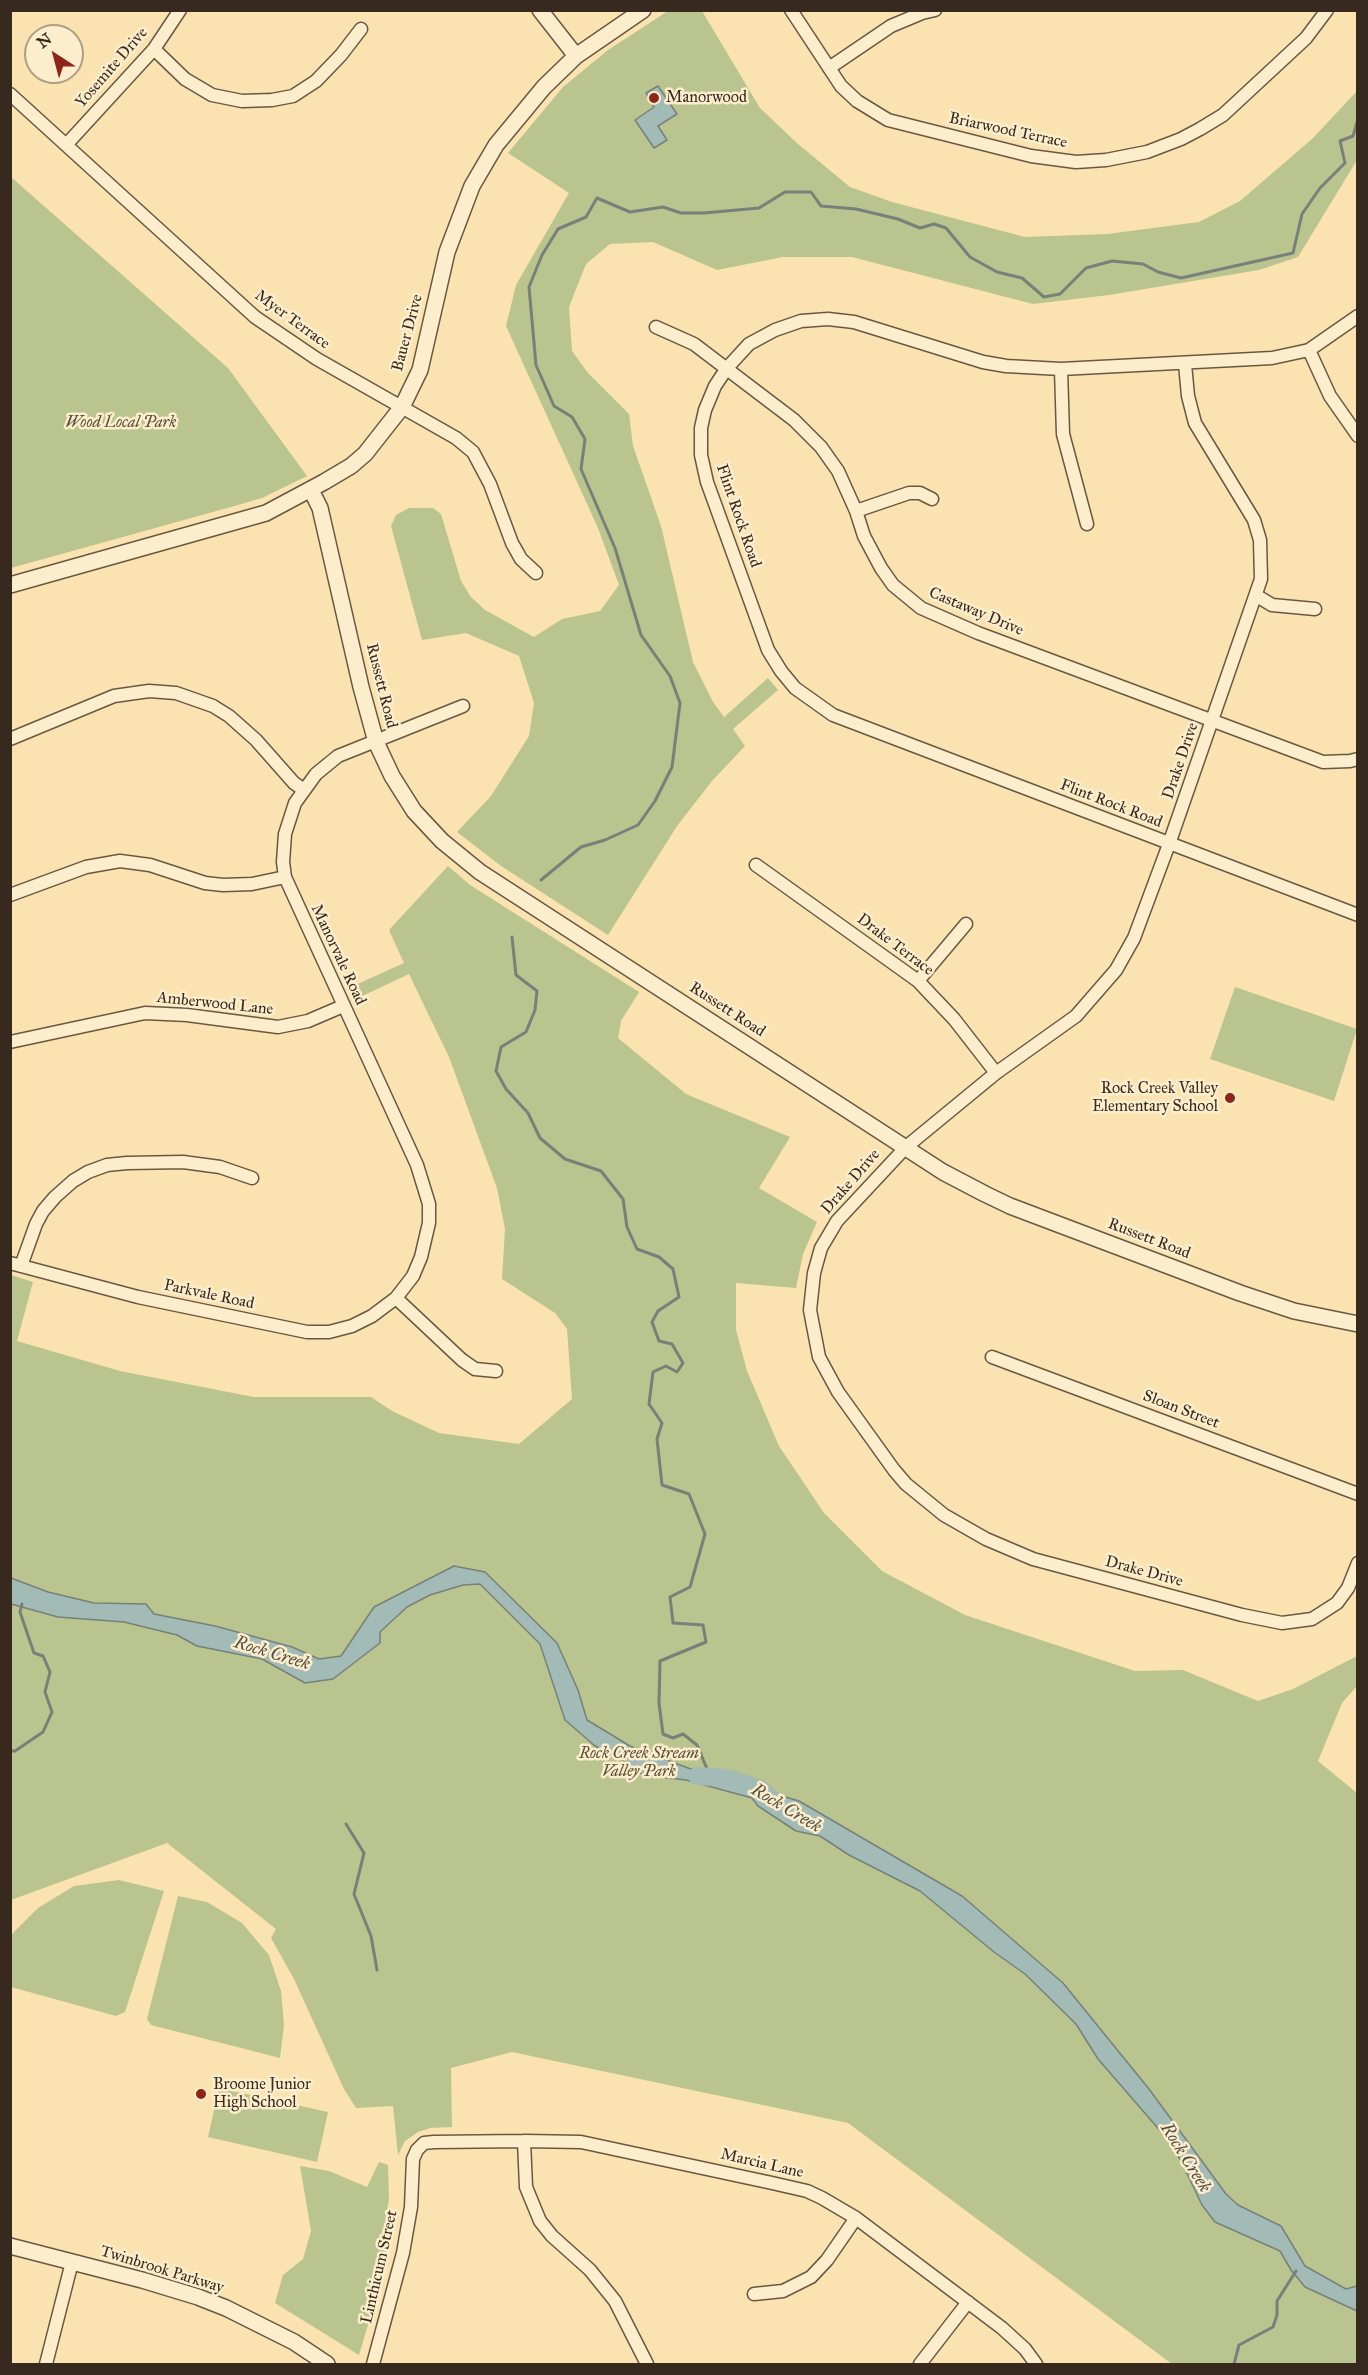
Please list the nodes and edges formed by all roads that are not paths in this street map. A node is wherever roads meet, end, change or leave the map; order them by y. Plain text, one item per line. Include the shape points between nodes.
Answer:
1 (180, 10) edge
2 (540, 10) edge
3 (643, 10) edge
4 (791, 10) edge
5 (935, 10) edge
6 (1327, 10) edge
7 (361, 29) dead end
8 (154, 49) junction
9 (576, 56) junction
10 (829, 68) junction
11 (10, 94) edge
12 (66, 145) junction
13 (1358, 316) edge
14 (656, 327) dead end
15 (1310, 350) junction
16 (1185, 364) junction
17 (727, 368) junction
18 (1061, 369) junction
19 (402, 407) junction
20 (1358, 436) edge
21 (311, 490) junction
22 (932, 498) dead end
23 (856, 511) junction
24 (1087, 524) dead end
25 (536, 573) dead end
26 (10, 585) edge
27 (1257, 596) junction
28 (1315, 609) dead end
29 (463, 706) dead end
30 (1212, 722) junction
31 (10, 739) edge
32 (376, 742) junction
33 (1358, 759) edge
34 (304, 790) junction
35 (1169, 844) junction
36 (756, 865) dead end
37 (285, 877) junction
38 (10, 896) edge
39 (1358, 915) edge
40 (966, 924) dead end
41 (918, 981) junction
42 (343, 1006) junction
43 (10, 1042) edge
44 (996, 1072) junction
45 (906, 1147) junction
46 (252, 1178) dead end
47 (16, 1265) edge
48 (396, 1298) junction
49 (1358, 1324) edge
50 (992, 1357) dead end
51 (496, 1371) dead end
52 (1358, 1494) edge
53 (1358, 1563) edge
54 (524, 2141) junction
55 (424, 2143) joint
56 (856, 2218) junction
57 (10, 2246) edge
58 (72, 2262) junction
59 (754, 2294) dead end
60 (968, 2302) junction
61 (45, 2364) edge
62 (327, 2364) edge
63 (373, 2364) edge
64 (646, 2364) edge
65 (920, 2364) edge
66 (1036, 2364) edge

1 - 8 street, Yosemite Drive
2 - 9 street
3 - 9 street, Bauer Drive
4 - 10 street, Briarwood Terrace
5 - 10 street via 891,26
6 - 10 street, Briarwood Terrace via 1306,38 1223,115 1181,139 1147,152 1106,160 1076,162 1030,156 888,120 857,101
7 - 8 street via 316,81 294,96 272,100 242,102 212,95 185,79
8 - 12 street, Yosemite Drive
9 - 19 street, Bauer Drive via 519,115 472,186 447,252 420,370
11 - 12 street, Myer Terrace
12 - 19 street, Myer Terrace via 255,316 317,359
13 - 15 street, Flint Rock Road
14 - 17 street, Castaway Drive via 694,344
15 - 16 street, Flint Rock Road via 1272,358
15 - 20 street via 1330,396
16 - 18 street, Flint Rock Road
16 - 27 street, Drake Drive via 1195,423 1254,520 1260,540 1262,579
17 - 18 street, Flint Rock Road via 749,344 775,330 801,321 828,319 854,322 983,362
17 - 23 street, Castaway Drive via 794,420 821,447 838,471
17 - 35 street, Flint Rock Road via 715,386 701,428 706,482 768,650 795,688 833,715
18 - 24 street via 1063,435
19 - 21 street, Bauer Drive via 365,454
19 - 25 street, Myer Terrace via 473,452 512,543
21 - 26 street, Bauer Drive via 266,513 225,526
21 - 32 street, Russett Road via 320,508
22 - 23 street via 909,493
23 - 30 street, Castaway Drive via 881,568 893,585 921,608
27 - 28 street via 1272,605
27 - 30 street, Drake Drive
29 - 32 street, Manorvale Road
30 - 33 street, Castaway Drive via 1323,762
30 - 35 street, Drake Drive
31 - 34 street via 114,696 149,691 176,693 229,716
32 - 34 street, Manorvale Road via 338,756
32 - 45 street, Russett Road via 414,811 442,841 480,872
34 - 37 street, Manorvale Road via 295,803 285,834
35 - 39 street, Flint Rock Road
35 - 44 street, Drake Drive via 1134,938 1104,986 1076,1016
36 - 41 street, Drake Terrace
37 - 38 street via 223,885 120,861 86,867
37 - 42 street, Manorvale Road
40 - 41 street
41 - 44 street, Drake Terrace via 954,1018
42 - 43 street, Amberwood Lane via 308,1021 278,1027 144,1013
42 - 48 street, Manorvale Road via 417,1165 429,1204 421,1257 413,1276
44 - 45 street, Drake Drive
45 - 49 street, Russett Road via 1010,1206 1240,1293 1294,1311
45 - 53 street, Drake Drive via 837,1221 821,1248 810,1310 819,1357 838,1392 906,1484 944,1515 1033,1559 1275,1623 1312,1619 1337,1603
46 - 47 street via 220,1167 183,1162 117,1164 88,1172 73,1181 43,1211
47 - 48 street, Parkvale Road via 138,1298 307,1332 352,1326
48 - 51 street via 462,1360 475,1369
50 - 52 street, Sloan Street
54 - 55 street, Marcia Lane
54 - 56 street, Marcia Lane via 581,2142 772,2183 814,2194
54 - 64 street via 526,2187 540,2221 615,2301
55 - 63 street, Linthicum Street via 413,2159 411,2207 403,2253
56 - 59 street via 811,2277 783,2291
56 - 60 street, Marcia Lane
57 - 58 street, Twinbrook Parkway
58 - 61 street
58 - 62 street, Twinbrook Parkway via 226,2308 294,2342
60 - 65 street
60 - 66 street, Marcia Lane via 1002,2328

